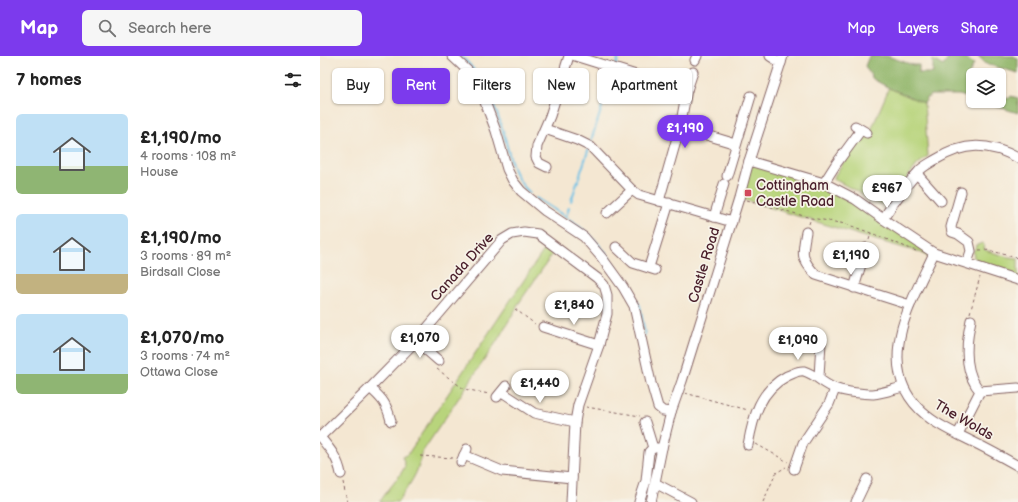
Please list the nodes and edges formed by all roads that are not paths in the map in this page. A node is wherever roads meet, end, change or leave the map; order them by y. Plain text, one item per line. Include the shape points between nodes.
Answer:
1 (452, 56) edge
2 (569, 56) edge
3 (575, 56) edge
4 (770, 56) edge
5 (782, 60) edge
6 (614, 68) edge
7 (693, 72) dead end
8 (692, 75) edge
9 (751, 96) dead end
10 (684, 104) edge
11 (680, 127) junction
12 (545, 129) junction
13 (861, 130) dead end
14 (736, 144) junction
15 (1018, 158) edge
16 (749, 161) junction
17 (547, 167) dead end
18 (917, 174) junction
19 (824, 183) junction
20 (632, 190) junction
21 (961, 192) dead end
22 (658, 201) junction
23 (941, 201) dead end
24 (669, 203) junction
25 (607, 213) dead end
26 (714, 217) junction
27 (882, 219) junction
28 (732, 222) junction
29 (806, 232) dead end
30 (616, 247) dead end
31 (866, 248) dead end
32 (934, 253) junction
33 (967, 263) junction
34 (1018, 280) edge
35 (854, 288) junction
36 (910, 305) junction
37 (972, 320) road end
38 (543, 326) road end
39 (416, 340) junction
40 (822, 342) dead end
41 (599, 345) junction
42 (439, 362) road end
43 (818, 378) junction
44 (903, 387) junction
45 (370, 388) junction
46 (1018, 388) edge
47 (835, 389) junction
48 (980, 391) junction
49 (501, 393) road end
50 (672, 412) junction
51 (575, 422) junction
52 (645, 422) road end
53 (392, 423) dead end
54 (958, 434) junction
55 (320, 437) edge
56 (749, 444) road end
57 (658, 448) junction
58 (463, 456) road end
59 (1018, 466) edge
60 (795, 468) road end
61 (341, 475) road end
62 (869, 477) dead end
63 (572, 478) junction
64 (655, 483) junction
65 (571, 502) edge
66 (639, 502) edge
67 (650, 502) edge
68 (691, 502) edge
69 (856, 502) edge

1 - 50 street via 468,71 480,89 507,169 520,191 584,237 623,287 634,306 658,407 663,411
2 - 12 street
3 - 6 street
4 - 5 street
5 - 16 street, Castle Road
7 - 8 street
9 - 14 street
10 - 11 street
11 - 14 street
11 - 22 street
12 - 17 street via 536,158
12 - 20 street via 591,147
13 - 19 street
14 - 26 street
15 - 18 street via 1004,151 983,146 962,147 946,153
16 - 19 street
16 - 28 street, Castle Road
18 - 23 street
18 - 27 street
19 - 27 street via 855,199
20 - 22 street
20 - 25 street
21 - 33 street via 951,227 952,232 969,242 971,251
22 - 24 street
24 - 26 street
24 - 30 street via 649,268 630,261
26 - 28 street
27 - 32 street
28 - 50 street, Castle Road
29 - 35 street via 802,252 806,265 816,275
31 - 35 street
32 - 33 street
32 - 36 street, The Wolds
33 - 34 street
35 - 36 street
36 - 44 street, The Wolds via 902,327 897,357
37 - 48 street via 966,354 972,376
38 - 41 street
39 - 41 street, Canada Drive via 502,240 512,234 524,232 538,234 604,285 607,314
39 - 42 street
39 - 45 street, Canada Drive
40 - 43 street
41 - 51 street, Canada Drive via 578,405
43 - 47 street
43 - 56 street via 803,371 777,381 762,400 756,413
44 - 47 street via 873,394
44 - 54 street, The Wolds via 927,417
45 - 53 street via 382,399
45 - 55 street, Canada Drive
46 - 48 street
47 - 60 street via 829,404 803,444
48 - 54 street
49 - 51 street via 534,413
50 - 57 street, Castle Road
51 - 63 street, Canada Drive
52 - 57 street
54 - 59 street, The Wolds
55 - 61 street via 339,463
57 - 64 street, Castle Road
57 - 66 street via 649,452 646,481
58 - 63 street via 502,471
62 - 69 street
63 - 65 street, Canada Drive
64 - 67 street, Castle Road
64 - 68 street

